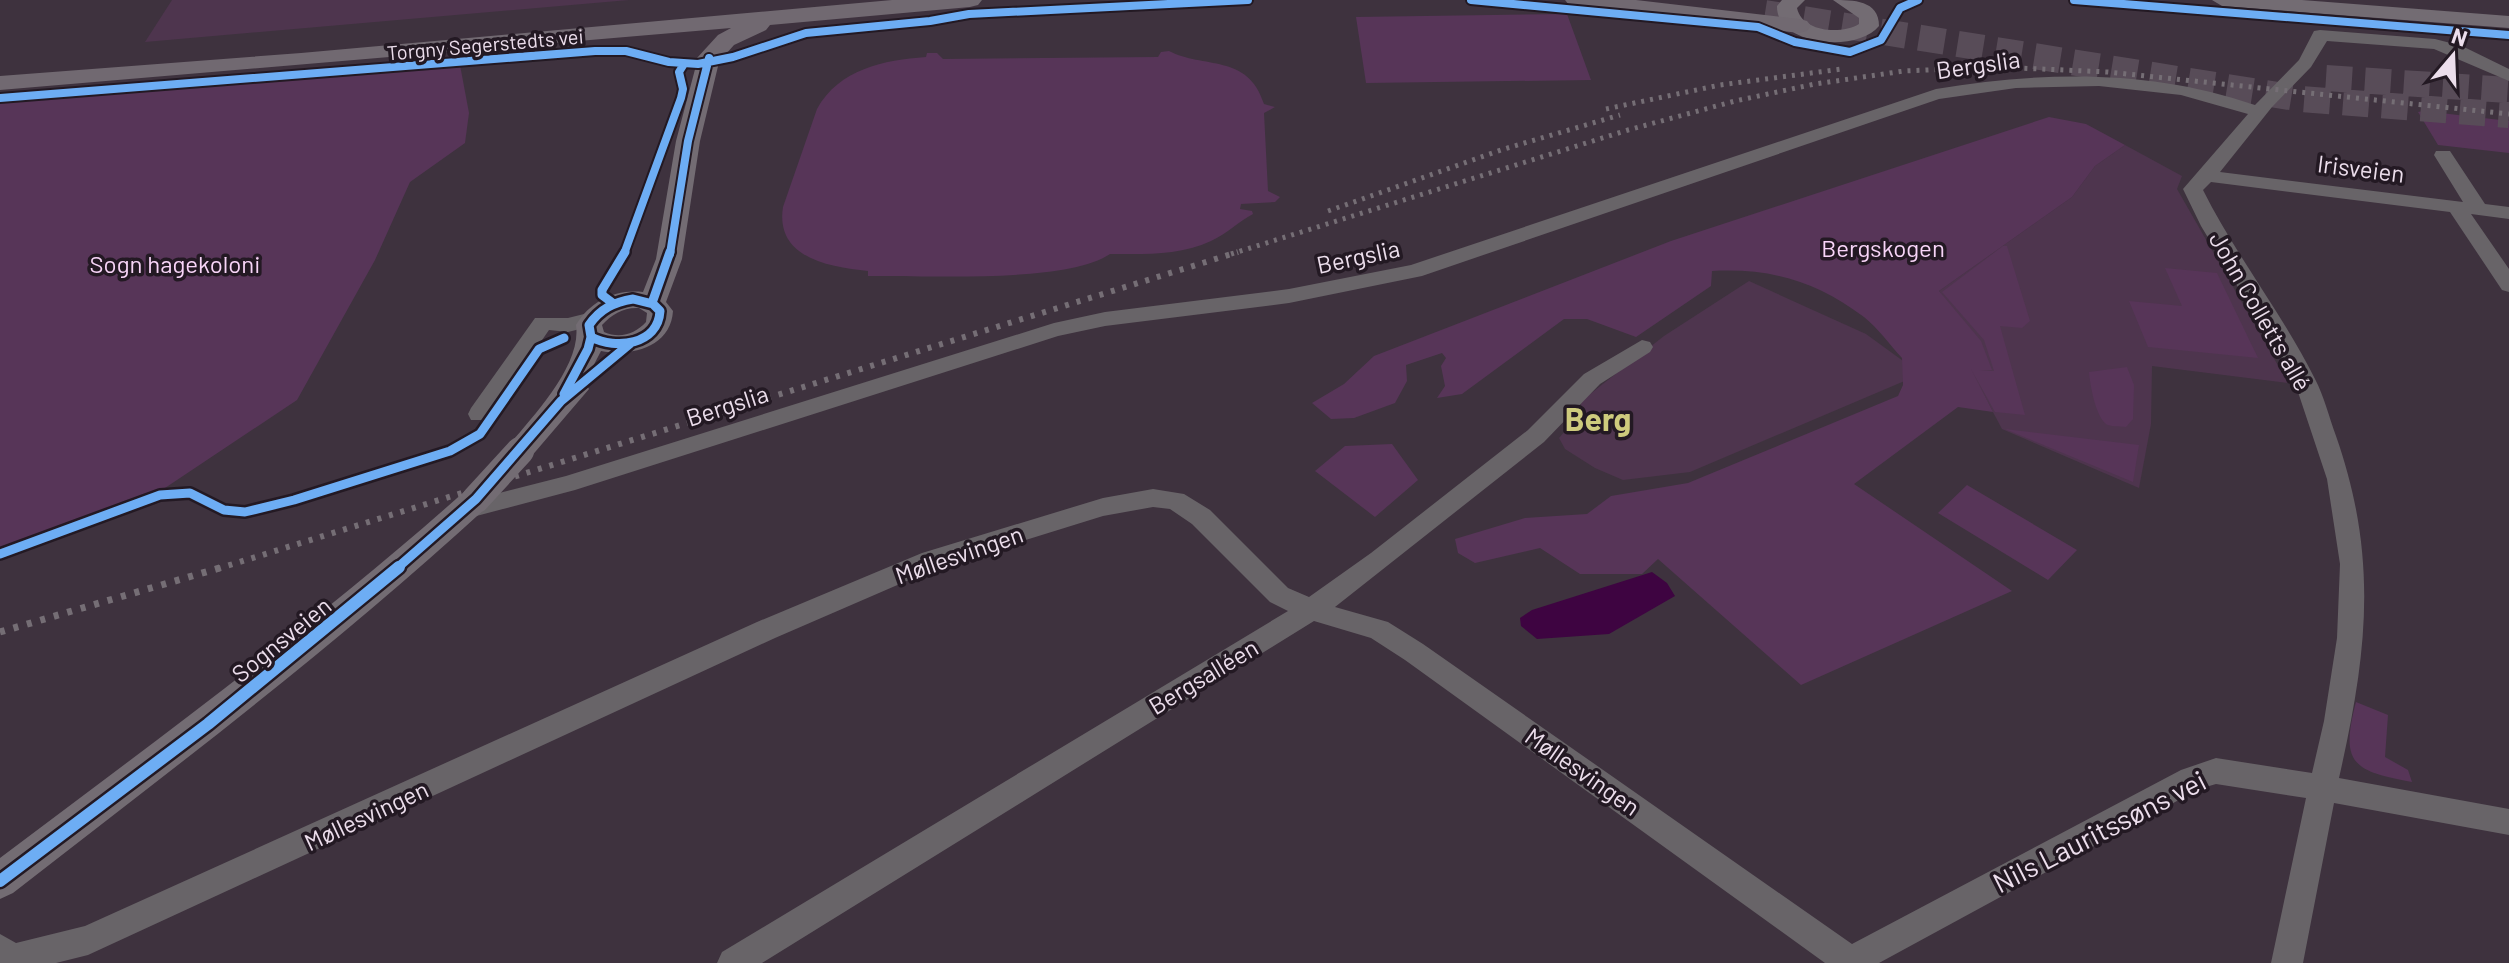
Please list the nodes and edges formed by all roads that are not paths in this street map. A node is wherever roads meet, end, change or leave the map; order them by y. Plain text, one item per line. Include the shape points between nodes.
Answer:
1 (709, 0) edge
2 (732, 0) edge
3 (870, 0) edge
4 (970, 0) edge
5 (1577, 0) edge
6 (1666, 0) edge
7 (1795, 0) edge
8 (1843, 0) edge
9 (2222, 0) edge
10 (1872, 6) edge
11 (809, 10) junction
12 (1765, 13) tunnel mouth
13 (2509, 22) edge
14 (1799, 26) junction
15 (622, 27) junction
16 (709, 58) junction
17 (0, 74) edge
18 (2509, 76) edge
19 (0, 83) edge
20 (2259, 112) junction
21 (2443, 155) dead end
22 (681, 174) junction
23 (2207, 176) junction
24 (2456, 206) junction
25 (2478, 209) junction
26 (2509, 213) edge
27 (2509, 285) edge
28 (624, 301) junction
29 (652, 303) junction
30 (592, 328) junction
31 (632, 342) junction
32 (1642, 347) dead end
33 (561, 401) junction
34 (479, 414) dead end
35 (470, 504) junction
36 (1311, 610) junction
37 (2323, 789) junction
38 (2509, 822) edge
39 (0, 881) edge
40 (6, 957) edge
41 (1849, 962) edge
42 (733, 963) edge
43 (2287, 963) edge

1 - 15 highway
2 - 11 highway
3 - 11 highway, Torgny Segerstedts vei
4 - 11 highway, Torgny Segerstedts vei
5 - 14 highway
6 - 12 highway
7 - 14 main road via 1787,14
8 - 10 main road
9 - 13 main road
10 - 14 main road via 1869,26 1848,36 1822,35
11 - 15 highway, Torgny Segerstedts vei
11 - 16 highway via 738,32
15 - 16 highway via 707,37
15 - 17 highway, Torgny Segerstedts vei
15 - 19 highway, Torgny Segerstedts vei
16 - 22 main road
18 - 20 street, John Colletts allé via 2435,44 2320,35 2318,46
20 - 23 street, John Colletts allé
20 - 35 street, Bergslia via 2212,96 2137,85 1984,85 1936,94 1415,271 1289,296 1054,330 567,484
21 - 25 street
22 - 28 main road via 649,268
22 - 29 main road via 669,259
23 - 24 street, Irisveien
23 - 37 street, John Colletts allé via 2193,193 2305,380 2345,502 2353,612
24 - 25 street, Irisveien
24 - 27 street
25 - 26 street, Irisveien
28 - 29 main road
28 - 30 main road via 605,308
29 - 31 main road, Sognsveien via 660,311 659,324
30 - 31 main road via 612,345
30 - 33 main road, Sognsveien
30 - 34 street via 543,323
31 - 33 main road, Sognsveien
32 - 36 street, Bergsalléen via 1592,379 1536,436
33 - 35 main road, Sognsveien, bridge
35 - 39 main road, Sognsveien via 292,657
36 - 40 street, Møllesvingen via 1279,595 1201,517 1175,500 1153,498 1103,507 931,560 88,940
36 - 41 street, Møllesvingen via 1379,630 1414,652
36 - 42 street, Bergsalléen
37 - 38 street, Nils Lauritssøns vei
37 - 41 street, Nils Lauritssøns vei via 2239,773 2206,773
37 - 43 street, John Colletts allé

